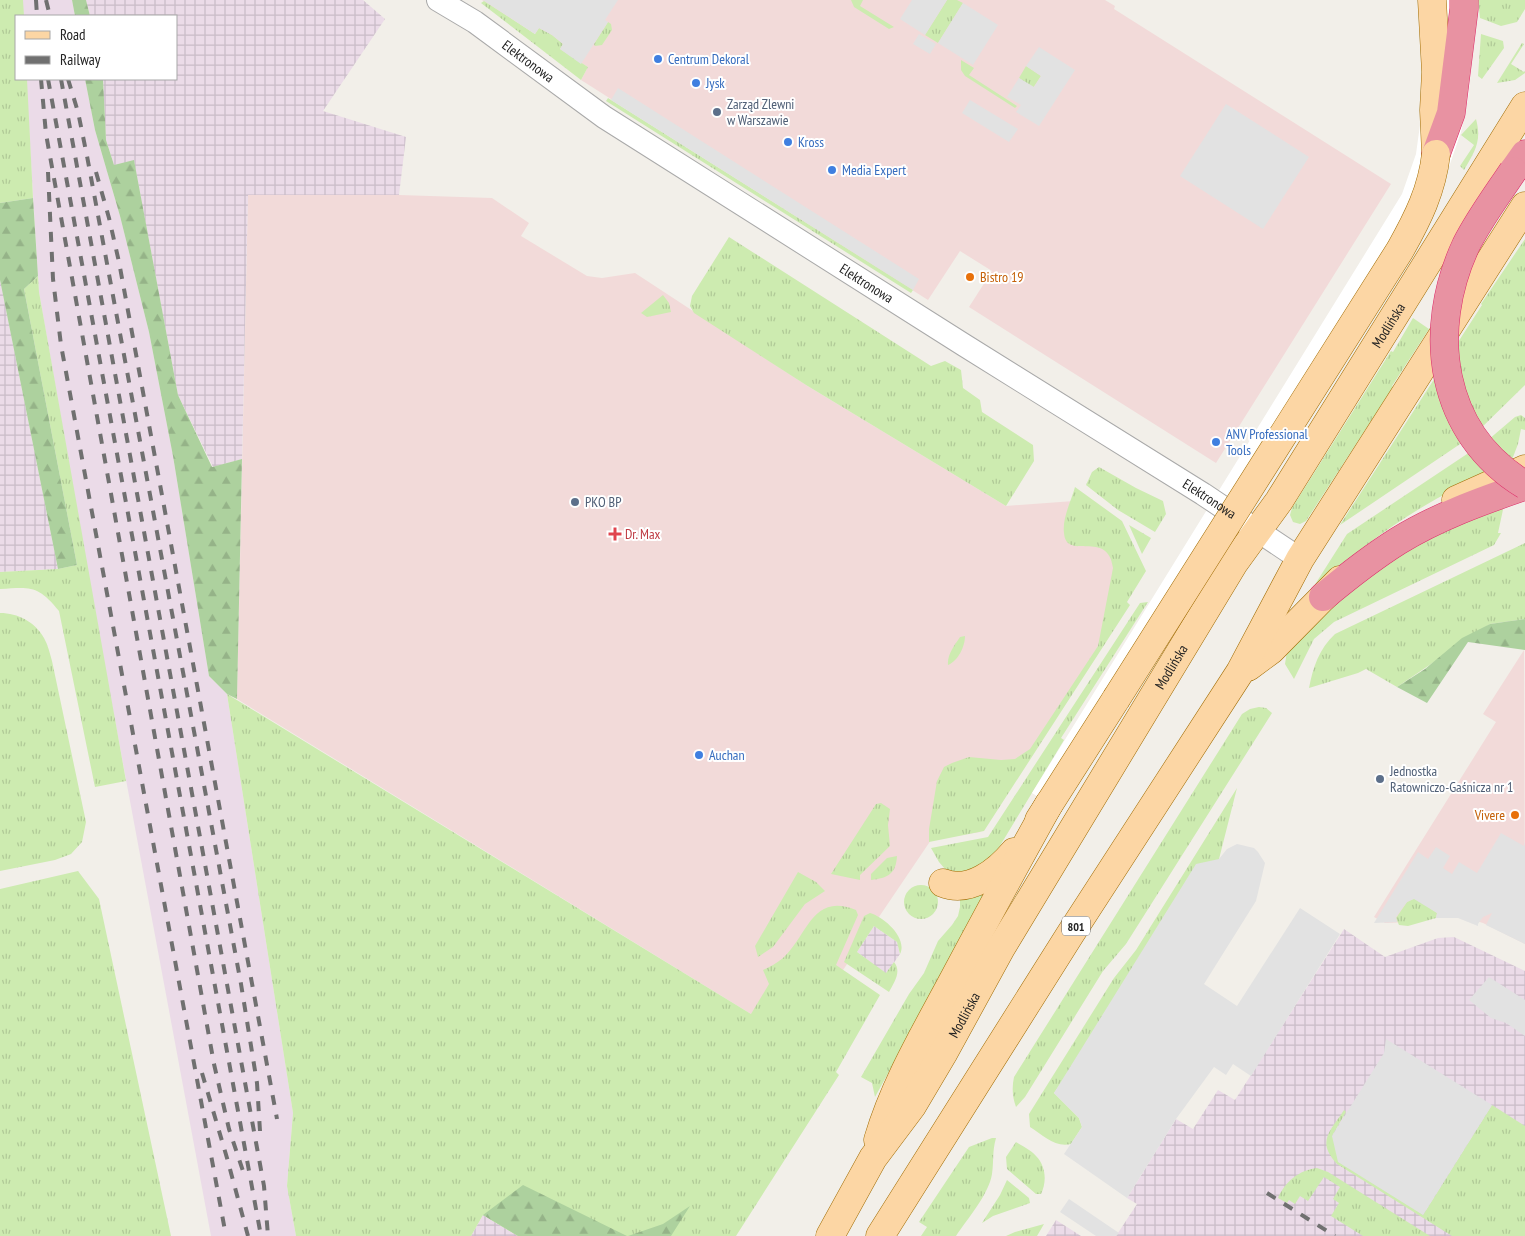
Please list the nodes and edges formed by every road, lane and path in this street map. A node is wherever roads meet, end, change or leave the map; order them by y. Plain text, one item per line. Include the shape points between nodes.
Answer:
1 (438, 0) edge
2 (1432, 0) edge
3 (1464, 0) edge
4 (1525, 106) edge
5 (1436, 154) junction
6 (1525, 154) edge
7 (1525, 206) edge
8 (1525, 469) edge
9 (1525, 486) edge
10 (1258, 531) junction
11 (1300, 559) junction
12 (1323, 597) junction
13 (1240, 672) junction
14 (1049, 804) junction
15 (943, 882) dead end
16 (873, 1158) junction
17 (830, 1236) edge
18 (880, 1236) edge

1 - 10 street, Elektronowa via 475,22 604,117
2 - 5 main road
3 - 5 highway via 1455,90
4 - 10 main road, Modlińska
5 - 14 main road, bridge via 1434,175 1426,199 1400,250
6 - 9 highway, bridge via 1466,245 1451,289 1444,330 1447,375 1458,412 1480,448
7 - 11 main road, 801
8 - 12 main road via 1467,494 1425,517 1359,563
9 - 12 highway via 1416,531 1368,561
10 - 11 street, Elektronowa
10 - 16 main road, Modlińska via 1234,563 1006,940 912,1106
11 - 13 main road, 801
12 - 13 main road via 1271,650
13 - 18 main road, 801
14 - 15 main road via 1023,842 998,869 967,884
14 - 16 main road via 899,1081
16 - 17 main road, Modlińska

